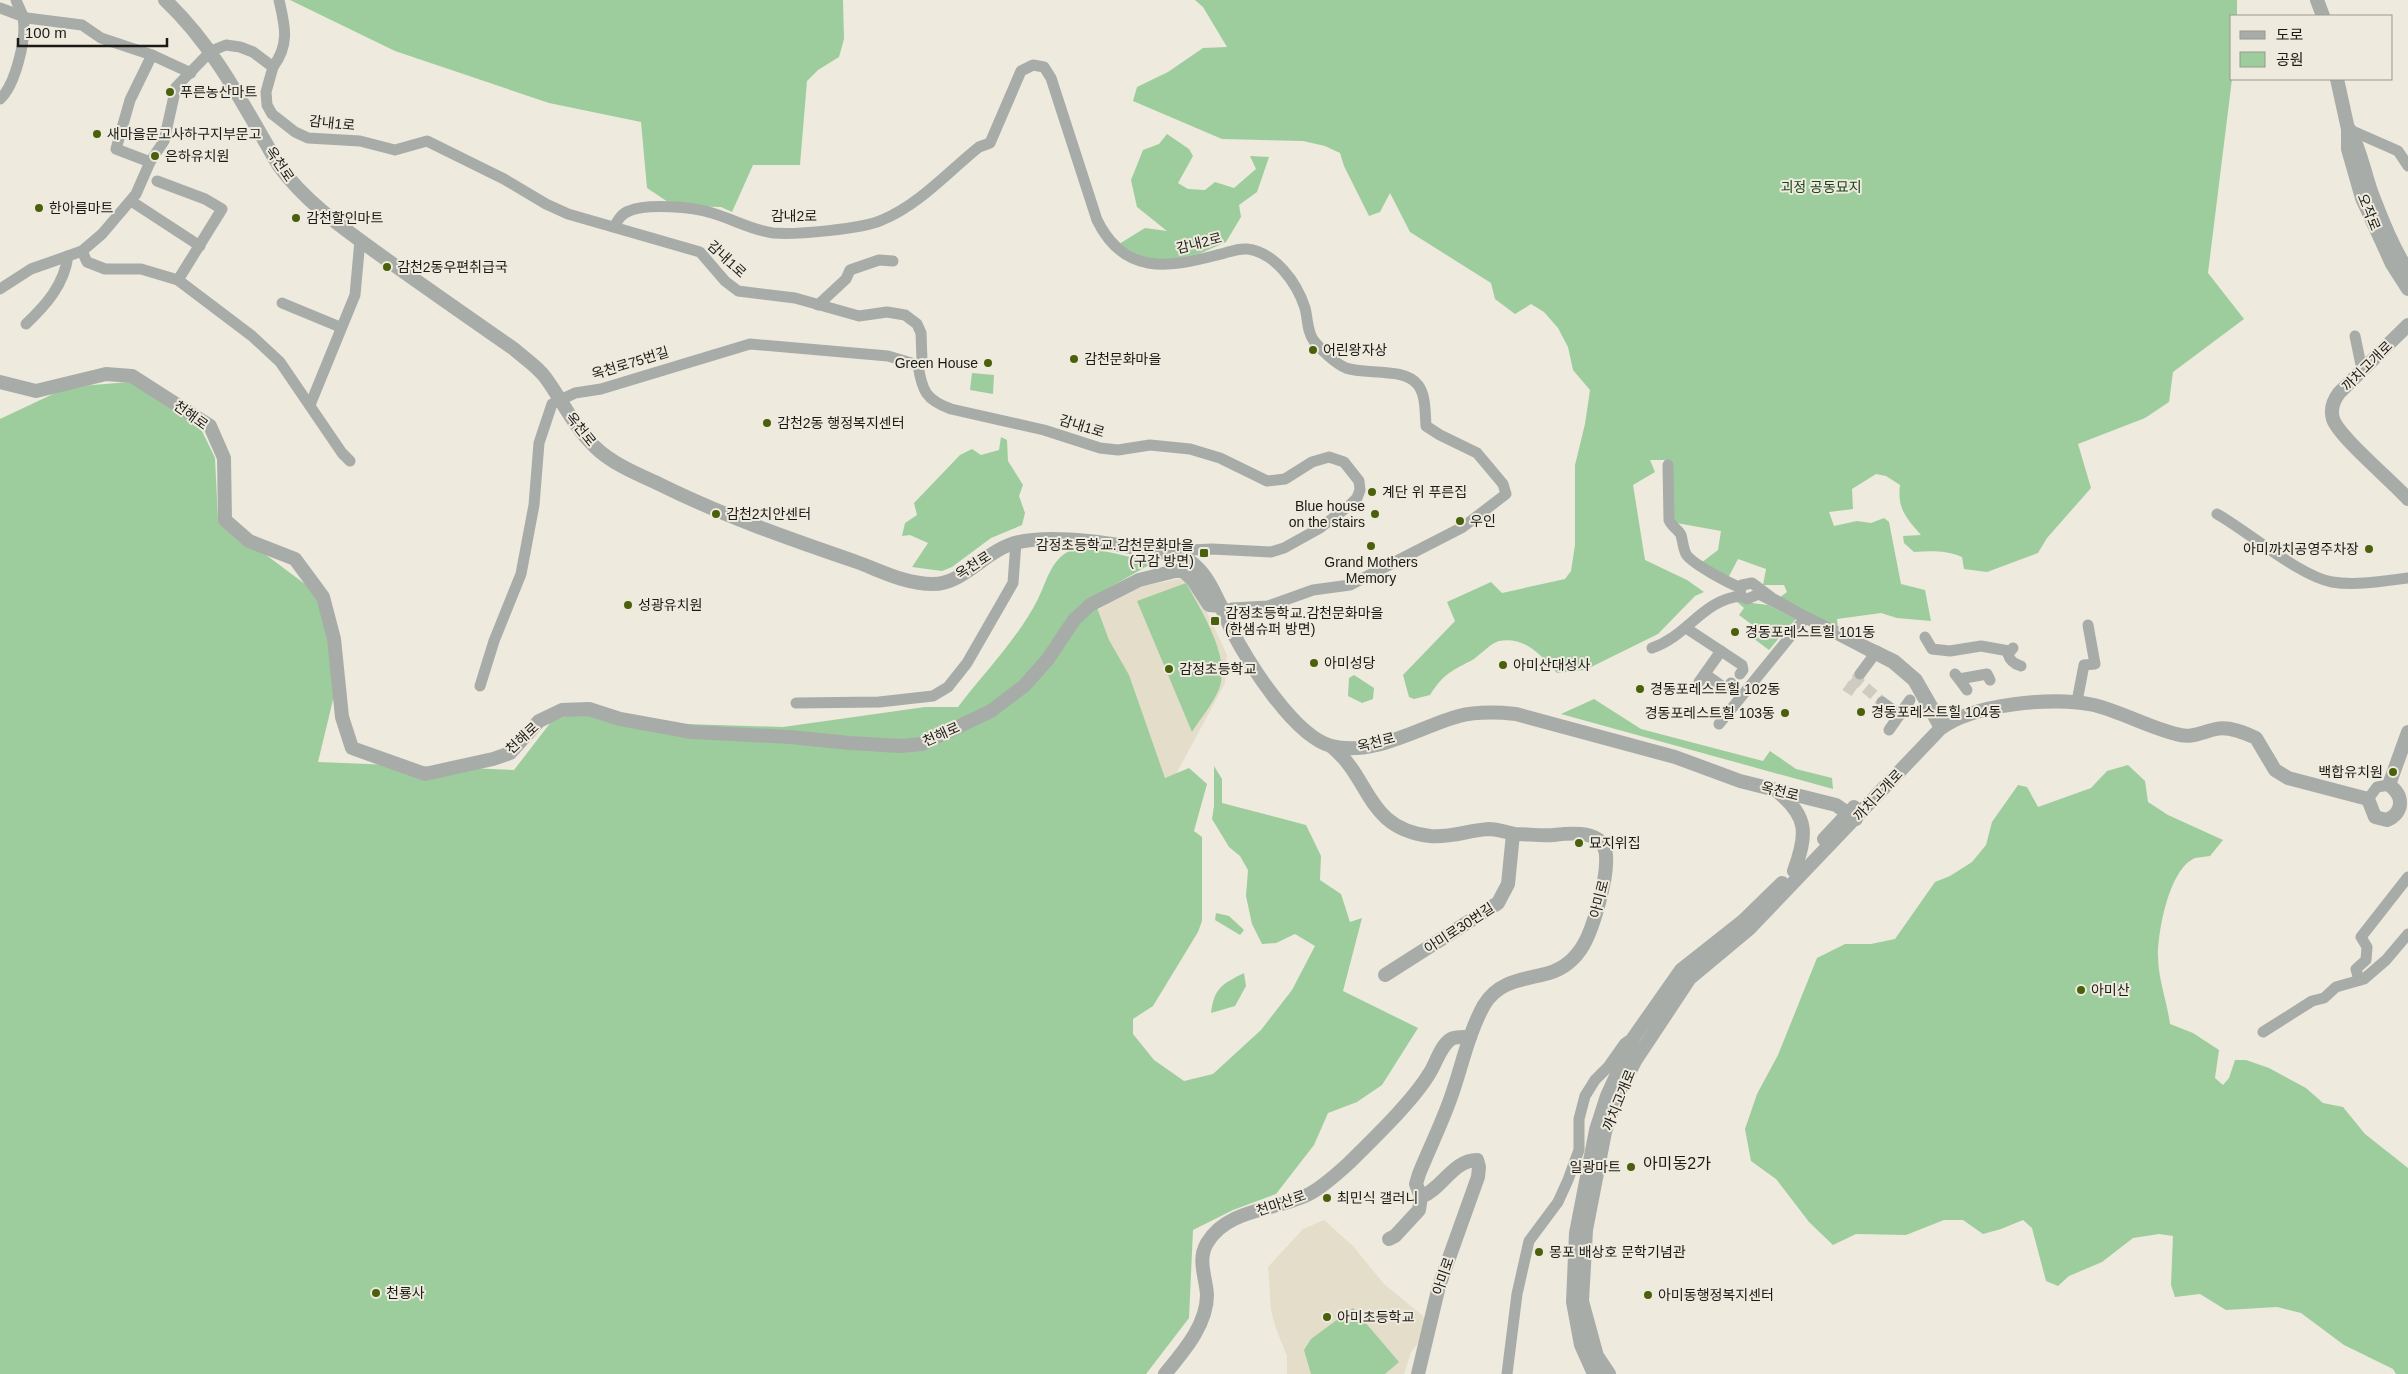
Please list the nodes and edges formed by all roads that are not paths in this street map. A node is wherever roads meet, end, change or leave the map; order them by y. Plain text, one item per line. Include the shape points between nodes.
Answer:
1 (16, 0) edge
2 (165, 0) edge
3 (278, 0) edge
4 (2317, 0) edge
5 (0, 8) edge
6 (2323, 15) edge
7 (23, 17) junction
8 (211, 51) junction
9 (152, 55) junction
10 (273, 67) junction
11 (191, 73) junction
12 (2337, 80) edge
13 (0, 99) edge
14 (2348, 128) junction
15 (150, 162) junction
16 (2408, 166) edge
17 (157, 181) dead end
18 (131, 201) junction
19 (614, 227) junction
20 (360, 240) junction
21 (200, 246) junction
22 (82, 251) junction
23 (68, 256) junction
24 (893, 262) dead end
25 (2408, 271) edge
26 (178, 280) junction
27 (0, 289) edge
28 (2408, 289) edge
29 (282, 303) dead end
30 (818, 304) junction
31 (26, 324) dead end
32 (2408, 325) edge
33 (340, 327) junction
34 (2355, 336) dead end
35 (918, 365) junction
36 (2362, 370) junction
37 (0, 382) edge
38 (560, 401) junction
39 (310, 405) junction
40 (350, 461) dead end
41 (1668, 465) dead end
42 (2408, 499) edge
43 (1016, 542) junction
44 (1177, 555) junction
45 (2408, 574) edge
46 (2408, 578) edge
47 (1741, 592) junction
48 (1222, 609) junction
49 (1803, 617) junction
50 (2088, 625) dead end
51 (1686, 628) junction
52 (1925, 636) dead end
53 (1652, 648) dead end
54 (1721, 651) junction
55 (1874, 652) junction
56 (2021, 666) dead end
57 (1858, 673) tunnel mouth
58 (1751, 674) junction
59 (1990, 680) dead end
60 (1731, 683) dead end
61 (480, 686) dead end
62 (1967, 690) dead end
63 (1910, 700) dead end
64 (1882, 702) tunnel mouth
65 (796, 703) dead end
66 (2080, 703) junction
67 (1900, 714) junction
68 (1718, 723) dead end
69 (1940, 725) junction
70 (1889, 730) dead end
71 (2408, 732) edge
72 (1330, 746) junction
73 (1366, 746) junction
74 (1356, 775) junction
75 (2389, 785) junction
76 (1775, 790) junction
77 (2368, 799) junction
78 (1846, 812) junction
79 (1512, 834) junction
80 (1794, 871) junction
81 (2408, 876) edge
82 (2408, 934) edge
83 (1385, 975) dead end
84 (2359, 980) junction
85 (2263, 1032) dead end
86 (1470, 1037) junction
87 (1634, 1038) junction
88 (1421, 1197) junction
89 (1389, 1239) dead end
90 (1165, 1374) edge
91 (1418, 1374) edge
92 (1507, 1374) edge
93 (1594, 1374) edge
94 (1609, 1374) edge

1 - 7 street
2 - 8 street, 옥천로
3 - 10 street via 286,35 282,56
4 - 6 street
5 - 7 street
7 - 9 street via 82,25 101,38
7 - 13 street via 18,64 7,92
8 - 10 street via 226,45 240,47
8 - 11 street
8 - 20 street, 옥천로 via 287,178 315,206
9 - 11 street
9 - 15 street via 130,100 116,149
10 - 19 street, 감내1로 via 266,92 267,106 272,114 301,135 360,141 395,150 427,141 546,204
11 - 15 street via 176,87 164,141
12 - 14 street, 오작로
14 - 16 street via 2398,151
14 - 25 street, 오작로 via 2358,146 2372,194
14 - 28 street, 오작로 via 2348,149 2362,198 2392,264
15 - 18 street
17 - 21 street via 205,199 222,210
18 - 21 street
18 - 22 street via 95,242
19 - 30 street, 감내1로 via 700,252 725,281 738,290
19 - 48 street, 감내2로 via 624,214 641,207 711,212 753,229 774,233 815,232 881,221 914,201 980,147 990,143 1021,71 1033,65 1044,67 1051,78 1097,220 1112,244 1138,262 1170,266 1238,248 1267,256 1279,266 1301,297 1314,341 1345,368 1373,370 1412,379 1423,394 1426,426 1477,453 1503,484 1506,494 1463,527 1350,585 1313,590 1268,606
20 - 33 street via 355,295
20 - 38 street, 옥천로 via 514,349 545,377
21 - 26 street
22 - 23 street
22 - 26 street via 87,262 105,269 141,268
23 - 27 street via 31,269
23 - 31 street via 56,290
24 - 30 street via 879,260 850,270 846,279
26 - 39 street via 252,336 280,362
29 - 33 street
30 - 35 street, 감내1로 via 858,316 887,312 910,318 921,333 922,360
32 - 36 street, 까치고개로
33 - 39 street
34 - 36 street
35 - 38 street, 옥천로75번길 via 888,356 750,344 601,389 575,393
35 - 44 street, 감내1로 via 931,401 936,404 1044,430 1100,448 1175,446 1220,458 1262,480 1275,482 1328,457 1344,462 1356,475 1360,490 1357,498 1320,528 1284,548 1271,552 1190,550
36 - 42 street, 까치고개로 via 2334,400 2333,420 2348,441
37 - 48 street, 천해로 via 36,391 106,374 132,376 210,426 224,458 225,520 249,541 295,559 323,597 334,639 342,717 352,748 425,774 510,753 539,721 562,710 590,708 620,718 692,732 900,746 922,744 991,711 1024,686 1048,659 1074,620 1090,605 1139,580 1175,570 1183,571 1209,605
38 - 43 street, 옥천로 via 572,421 596,448 638,474 753,526 894,577 924,584 946,582 996,550
38 - 61 street via 552,404 539,443 534,505 521,574 494,640
39 - 40 street
41 - 47 street via 1669,520 1680,533 1687,555
43 - 44 street, 옥천로 via 1041,538 1071,540
43 - 65 street via 1013,583 967,663 948,687 933,696 879,702
44 - 48 street, 옥천로 via 1201,570
45 - 46 street via 2354,579 2322,575 2218,511 2297,566 2324,580 2354,583
47 - 49 street via 1744,583 1752,583
47 - 51 street via 1718,601
48 - 72 street, 옥천로 via 1271,693 1300,726
49 - 55 street
49 - 58 street
50 - 66 street via 2094,664 2084,664 2078,696
51 - 53 street via 1666,643
51 - 54 street
52 - 56 street via 1932,649 1950,651 1981,646 2011,650 2009,659
54 - 58 street
54 - 60 street via 1702,678 1726,689
55 - 57 street
55 - 69 street via 1895,660 1917,679
58 - 68 street
59 - 62 street via 1987,674 1957,677
63 - 67 street
64 - 67 street
66 - 69 street, 까치고개로 via 2038,702 1982,710
66 - 77 street, 까치고개로 via 2176,734 2188,736 2218,728 2232,729 2256,738 2276,770 2288,778
67 - 70 street
69 - 78 street, 까치고개로
69 - 78 street
71 - 75 street
72 - 73 street, 옥천로 via 1351,749
72 - 74 street, 아미로
73 - 74 street via 1356,761
73 - 76 street, 옥천로 via 1461,716 1496,712 1516,714 1675,757
74 - 79 street, 아미로 via 1382,816 1407,830 1432,836 1454,836 1490,829
75 - 77 street via 2377,787
75 - 77 street via 2395,788 2400,799 2396,815 2386,820 2375,817
76 - 78 street, 옥천로
76 - 80 street via 1791,803 1802,821 1803,842
78 - 80 street
78 - 94 street, 까치고개로 via 1750,928 1690,978 1635,1061 1616,1098 1605,1132 1586,1230 1582,1301 1597,1356
79 - 83 street, 아미로30번길 via 1508,884 1498,903
79 - 86 street, 아미로 via 1575,832 1597,838 1605,849 1606,876 1590,936 1578,953 1569,963 1550,972 1505,985 1485,1004
80 - 87 street via 1743,921 1681,970
81 - 84 street via 2361,937 2367,948 2366,960 2356,968
82 - 84 street via 2386,960
84 - 85 street via 2336,987 2324,998
86 - 88 street, 아미로 via 1451,1098 1419,1174 1416,1184
86 - 90 street, 천마산로 via 1450,1039 1429,1076 1356,1155 1324,1184 1311,1193 1230,1221 1217,1231 1207,1244 1202,1265 1207,1295 1203,1320
87 - 92 street via 1625,1043 1585,1096 1579,1119 1579,1150 1571,1172 1558,1202 1529,1242 1517,1294
87 - 93 street via 1596,1130 1576,1233 1573,1302 1581,1345
88 - 89 street, 아미로 via 1419,1210
88 - 91 street, 아미로 via 1465,1162 1477,1160 1478,1177 1439,1286

